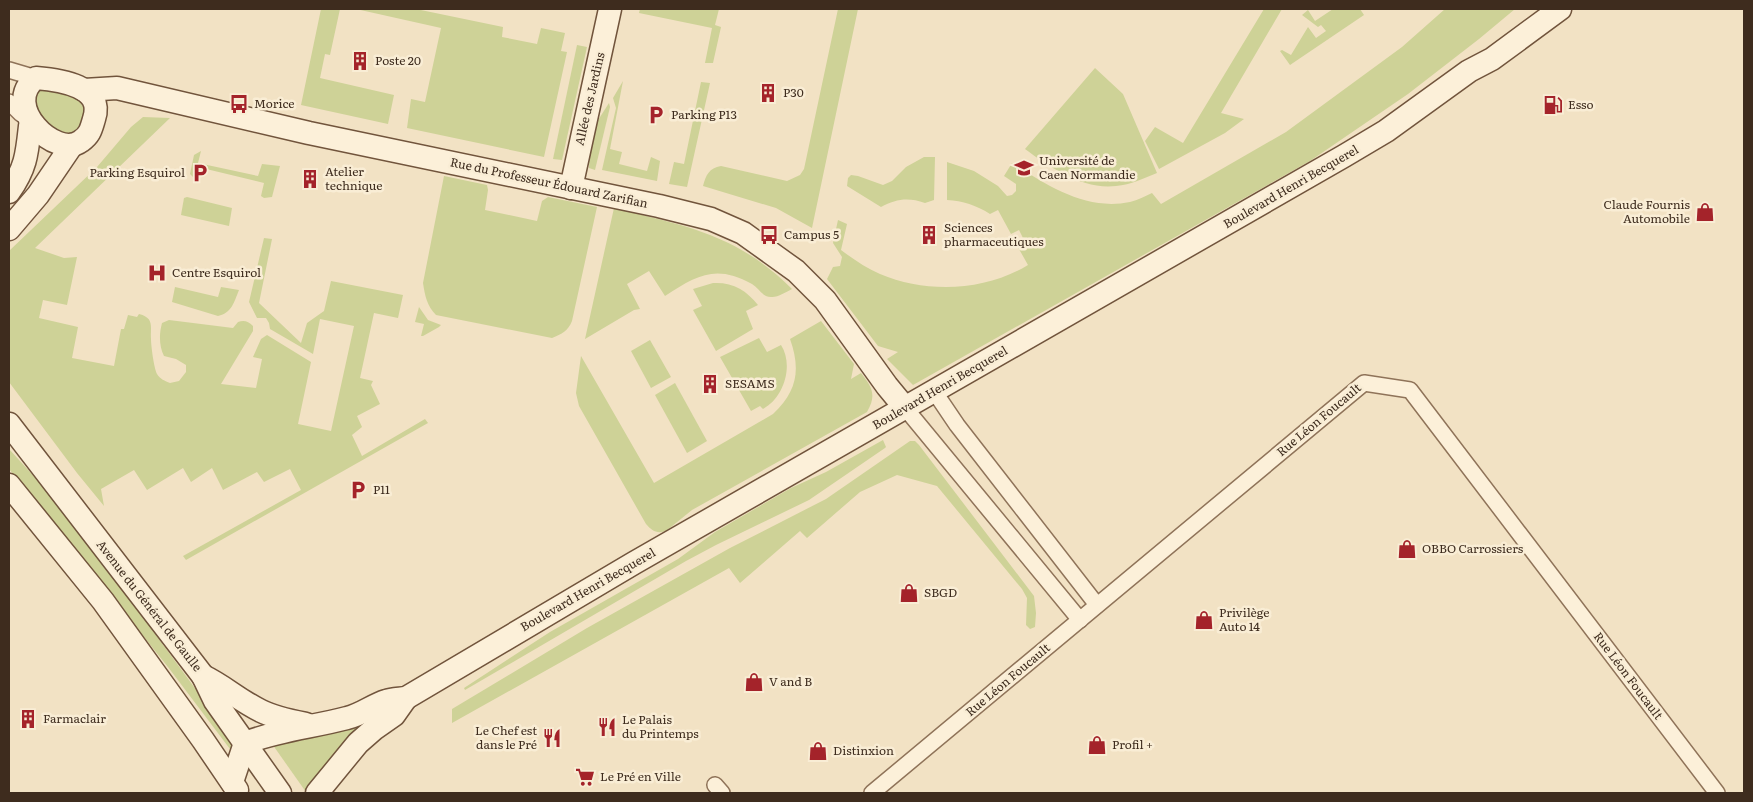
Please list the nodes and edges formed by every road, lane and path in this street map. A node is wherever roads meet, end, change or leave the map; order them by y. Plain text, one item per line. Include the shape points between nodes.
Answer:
1 (610, 9) edge
2 (1534, 9) edge
3 (1560, 9) edge
4 (9, 70) edge
5 (1468, 71) junction
6 (36, 78) junction
7 (84, 90) junction
8 (20, 114) edge
9 (72, 145) junction
10 (571, 188) junction
11 (9, 192) edge
12 (9, 229) edge
13 (934, 391) junction
14 (906, 409) junction
15 (9, 424) edge
16 (9, 485) edge
17 (1097, 605) junction
18 (1080, 620) junction
19 (203, 676) junction
20 (406, 698) junction
21 (310, 725) junction
22 (245, 743) junction
23 (236, 788) edge
24 (280, 793) edge
25 (317, 793) edge
26 (872, 793) edge
27 (1717, 793) edge

1 - 10 main road, Allée des Jardins
2 - 5 main road, Boulevard Henri Becquerel via 1493,43
3 - 5 main road, Boulevard Henri Becquerel via 1492,59
4 - 6 street
5 - 13 main road, Boulevard Henri Becquerel via 1386,131
6 - 7 main road via 58,80
6 - 8 main road via 28,82 22,92
7 - 9 main road via 96,102 97,110 90,134
7 - 10 main road, Rue du Professeur Édouard Zarifian via 116,88
8 - 9 main road via 36,132 58,143
8 - 11 main road via 25,162 19,179
9 - 12 main road via 38,195
10 - 14 main road, Rue du Professeur Édouard Zarifian via 690,213 743,233 796,271 825,300
13 - 14 main road, Boulevard Henri Becquerel
13 - 17 street via 957,426
14 - 18 street
14 - 20 main road, Boulevard Henri Becquerel via 634,563
15 - 19 main road, Avenue du Général de Gaulle
16 - 23 main road via 103,601
17 - 18 street, Rue Léon Foucault
17 - 27 street, Rue Léon Foucault via 1364,383 1410,390
18 - 26 street, Rue Léon Foucault
19 - 21 main road via 274,717
19 - 22 main road, Avenue du Général de Gaulle via 215,701
20 - 21 main road via 386,701 348,718
20 - 25 main road via 394,715 358,743
21 - 22 main road via 290,732 268,734
22 - 23 main road
22 - 24 main road, Avenue du Général de Gaulle

